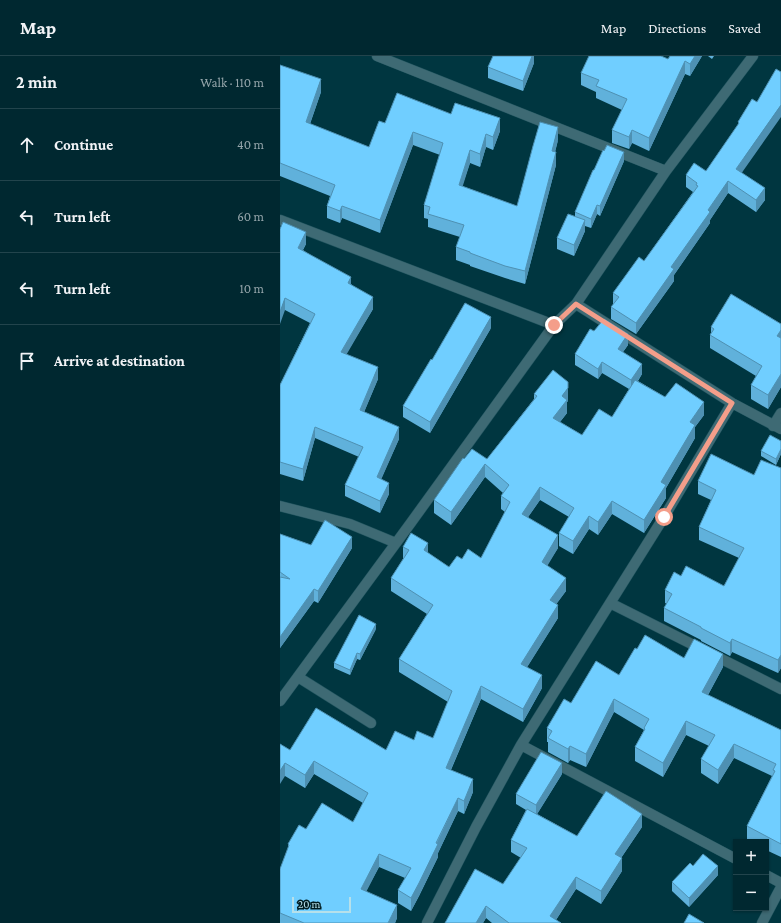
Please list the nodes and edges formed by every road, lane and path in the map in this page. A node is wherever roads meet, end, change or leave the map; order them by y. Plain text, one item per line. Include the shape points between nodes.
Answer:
1 (377, 56) edge
2 (753, 56) edge
3 (666, 171) junction
4 (280, 220) edge
5 (576, 304) junction
6 (554, 325) junction
7 (732, 403) junction
8 (781, 413) edge
9 (777, 427) edge
10 (280, 506) edge
11 (396, 543) junction
12 (610, 603) junction
13 (298, 677) junction
14 (781, 689) edge
15 (280, 701) edge
16 (371, 723) dead end
17 (521, 745) junction
18 (733, 857) edge
19 (769, 877) edge
20 (781, 883) edge
21 (781, 887) edge
22 (427, 923) edge
23 (762, 923) edge

1 - 3 street
2 - 3 street
3 - 5 street
4 - 6 street
5 - 6 street
5 - 7 street
6 - 11 street
7 - 9 street
7 - 12 street
8 - 9 street
10 - 11 street via 350,524
11 - 13 street
12 - 14 street
12 - 17 street
13 - 15 street
13 - 16 street
17 - 18 street
17 - 22 street
19 - 20 street
21 - 23 street

